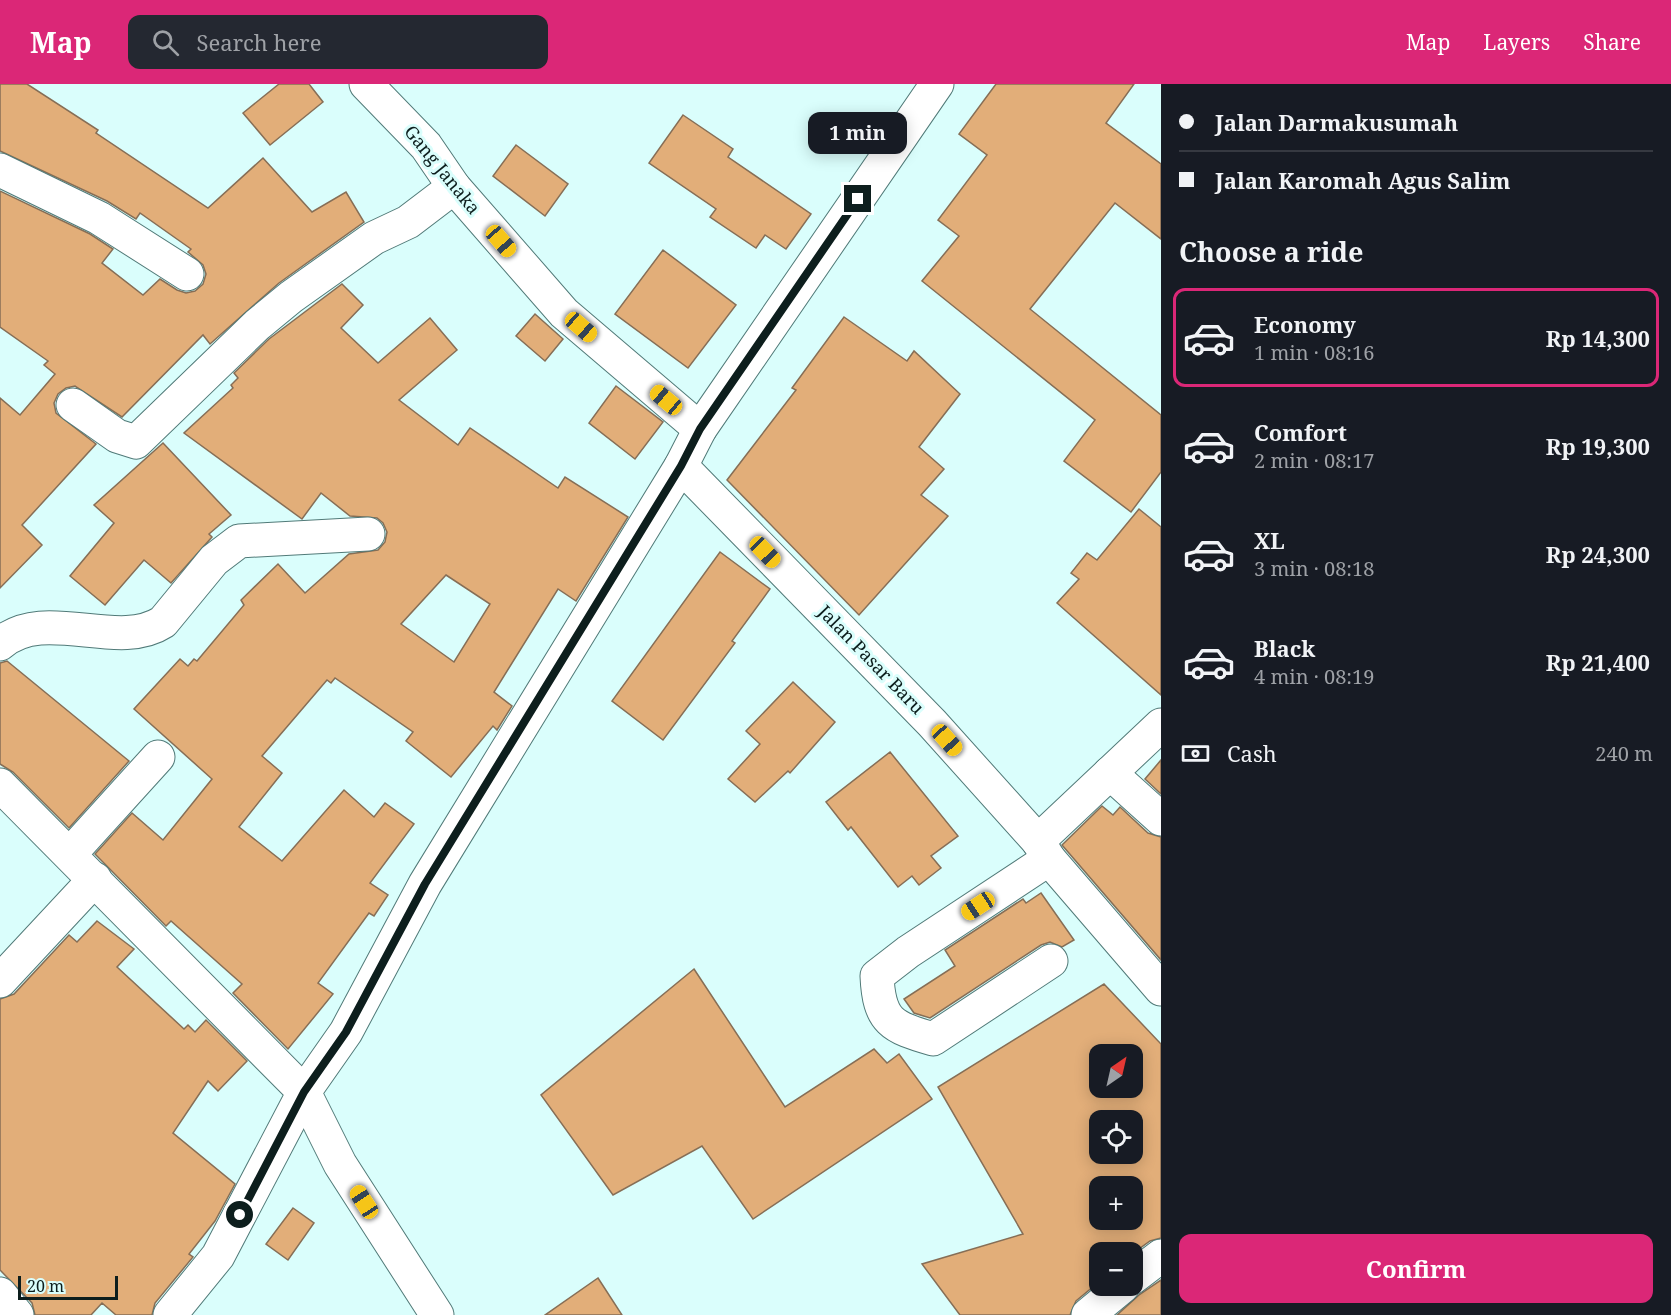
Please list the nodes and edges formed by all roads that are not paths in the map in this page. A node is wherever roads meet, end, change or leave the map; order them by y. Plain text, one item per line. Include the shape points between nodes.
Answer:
1 (366, 84) edge
2 (937, 84) edge
3 (0, 170) edge
4 (454, 187) junction
5 (187, 274) dead end
6 (73, 405) dead end
7 (700, 429) junction
8 (681, 466) junction
9 (368, 534) dead end
10 (0, 644) edge
11 (1161, 725) edge
12 (158, 756) dead end
13 (1110, 773) junction
14 (0, 785) edge
15 (1161, 819) edge
16 (1043, 850) junction
17 (70, 854) junction
18 (95, 879) junction
19 (1051, 961) dead end
20 (0, 981) edge
21 (1161, 989) edge
22 (304, 1092) junction
23 (1161, 1256) edge
24 (1143, 1270) edge
25 (0, 1294) edge
26 (1111, 1296) edge
27 (17, 1315) edge
28 (170, 1315) edge
29 (437, 1315) edge
30 (1088, 1315) edge

1 - 4 street, Gang Janaka via 426,146
2 - 7 street
3 - 5 street via 99,218
4 - 6 street via 408,222 374,238 291,297 136,442 117,436
4 - 7 street, Gang Janaka via 564,313
7 - 8 street
8 - 16 street, Jalan Pasar Baru via 932,723
8 - 22 street via 425,884 346,1032
9 - 10 street via 239,541 214,560 164,622 153,628 34,630
11 - 13 street
12 - 17 street
13 - 15 street
13 - 16 street
14 - 17 street
16 - 19 street via 877,976 878,998 887,1020 901,1030 933,1039
16 - 21 street, Jalan Pasar Baru
17 - 18 street
18 - 20 street
18 - 22 street
22 - 28 street via 218,1256
22 - 29 street via 340,1164
23 - 24 street
25 - 27 street
26 - 30 street

